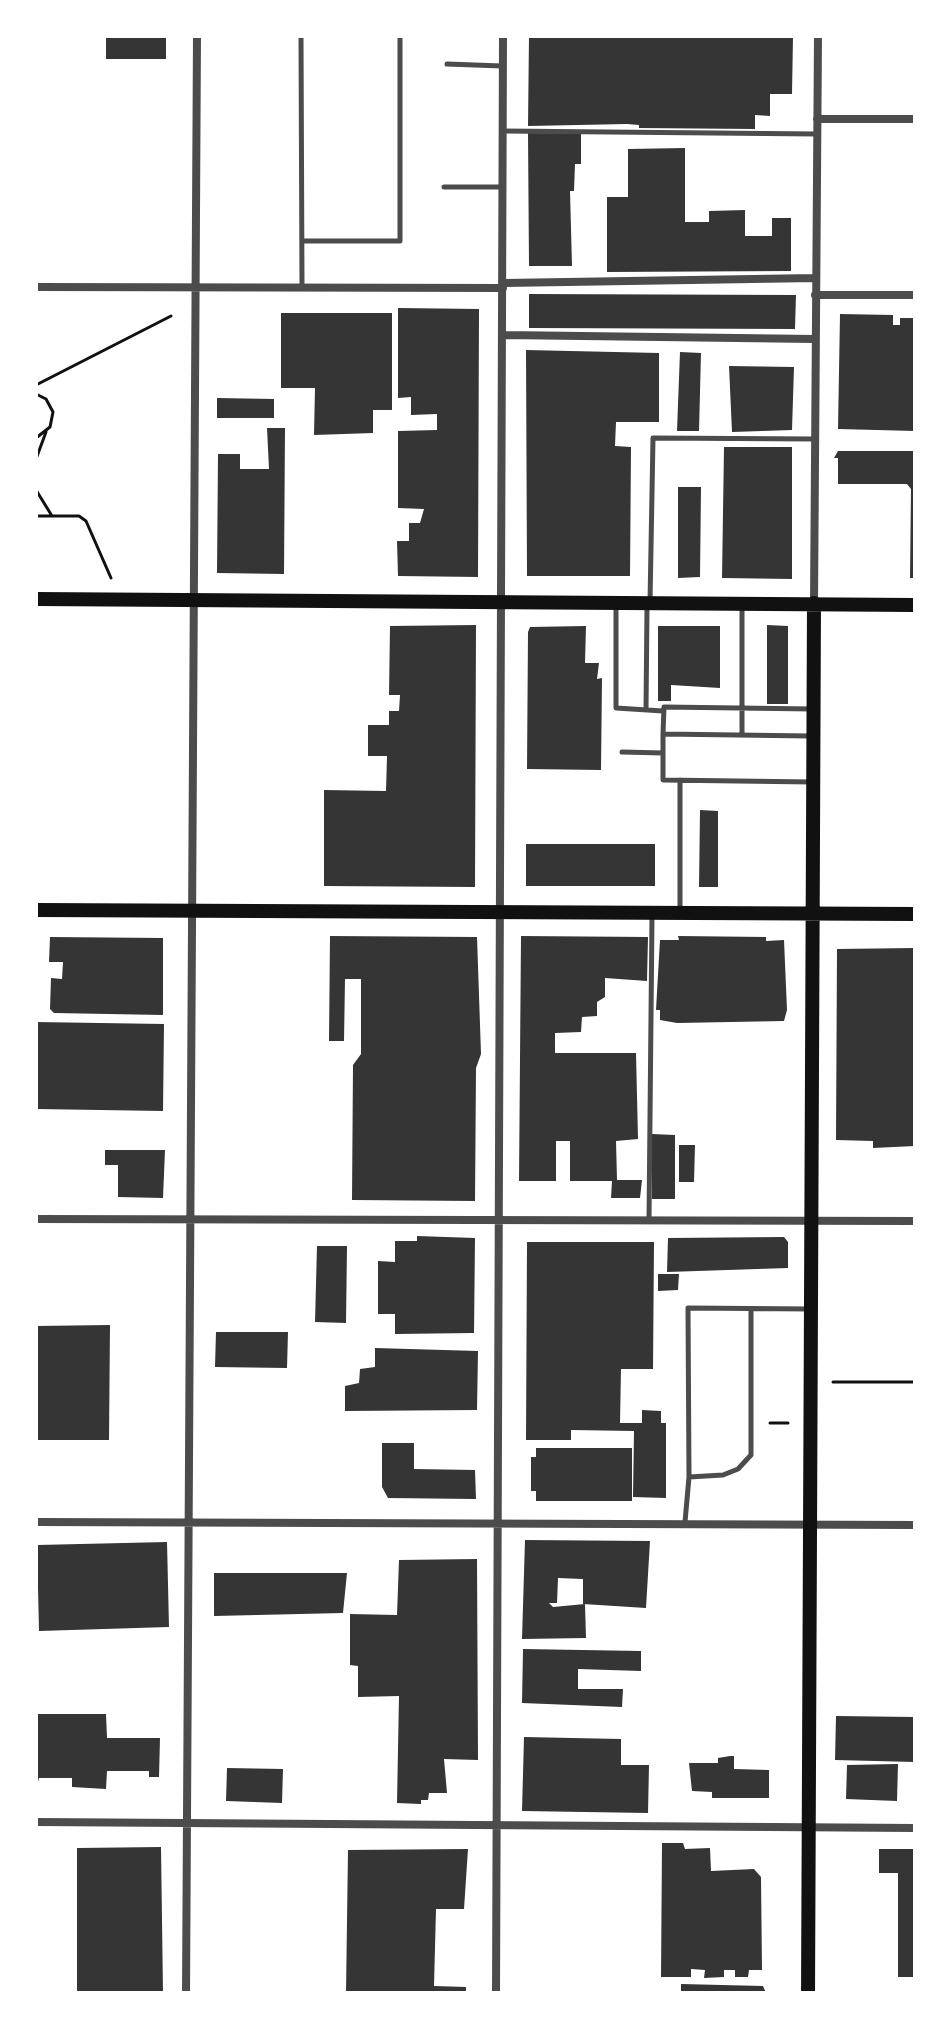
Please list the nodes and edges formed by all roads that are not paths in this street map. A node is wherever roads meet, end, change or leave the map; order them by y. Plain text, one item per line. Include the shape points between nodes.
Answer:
1 (197, 36) edge
2 (301, 36) edge
3 (400, 36) edge
4 (503, 36) edge
5 (818, 36) edge
6 (447, 64) dead end
7 (503, 66) junction
8 (817, 119) junction
9 (915, 119) edge
10 (504, 131) junction
11 (817, 134) junction
12 (444, 187) dead end
13 (503, 187) junction
14 (302, 241) junction
15 (815, 278) junction
16 (504, 286) junction
17 (36, 287) edge
18 (196, 288) junction
19 (302, 288) junction
20 (815, 295) junction
21 (915, 295) edge
22 (504, 335) junction
23 (814, 339) junction
24 (815, 439) junction
25 (36, 599) edge
26 (194, 600) junction
27 (502, 601) junction
28 (616, 601) junction
29 (649, 602) junction
30 (742, 603) junction
31 (814, 603) junction
32 (915, 605) edge
33 (742, 708) junction
34 (814, 709) junction
35 (646, 710) junction
36 (663, 711) junction
37 (663, 734) junction
38 (742, 734) junction
39 (814, 736) junction
40 (622, 752) dead end
41 (663, 753) junction
42 (680, 780) junction
43 (813, 782) junction
44 (36, 910) edge
45 (193, 910) junction
46 (501, 911) junction
47 (652, 912) junction
48 (680, 912) junction
49 (813, 914) junction
50 (915, 914) edge
51 (499, 1218) junction
52 (36, 1219) edge
53 (190, 1219) junction
54 (649, 1219) junction
55 (812, 1220) junction
56 (915, 1221) edge
57 (751, 1309) junction
58 (811, 1309) junction
59 (689, 1477) junction
60 (189, 1521) junction
61 (36, 1522) edge
62 (499, 1522) junction
63 (685, 1522) junction
64 (810, 1524) junction
65 (915, 1525) edge
66 (36, 1822) edge
67 (187, 1822) junction
68 (497, 1825) junction
69 (808, 1828) junction
70 (915, 1828) edge
71 (186, 1993) edge
72 (496, 1993) edge
73 (808, 1993) edge

1 - 18 street
2 - 14 lane
3 - 14 lane via 400,241
4 - 7 street
5 - 8 street
6 - 7 lane
7 - 10 street
8 - 9 street
8 - 11 street
10 - 11 lane
10 - 13 street
11 - 15 street
12 - 13 lane
13 - 16 street
14 - 19 lane
15 - 16 street
15 - 20 street
16 - 19 street
16 - 22 street
17 - 18 street
18 - 19 street
18 - 26 street
20 - 21 street
20 - 23 street
22 - 23 street
22 - 27 street
23 - 24 street
24 - 29 lane via 653,438
24 - 31 street
25 - 26 main road
26 - 27 main road
26 - 45 street
27 - 28 main road
27 - 46 street
28 - 29 main road
28 - 35 lane via 616,708
29 - 30 main road
29 - 35 lane
30 - 31 main road
30 - 33 lane
31 - 32 main road
31 - 34 main road
33 - 34 lane
33 - 36 lane
33 - 38 lane
34 - 39 main road
35 - 36 lane
36 - 37 lane
37 - 38 lane
37 - 41 lane
38 - 39 lane
39 - 43 main road
40 - 41 lane
41 - 42 lane via 663,780
42 - 43 lane
42 - 48 lane
43 - 49 main road
44 - 45 main road
45 - 46 main road
45 - 53 street
46 - 47 main road
46 - 51 street
47 - 48 main road
47 - 54 lane
48 - 49 main road
49 - 50 main road
49 - 55 main road
51 - 53 street
51 - 54 street
51 - 62 street
52 - 53 street
53 - 60 street
54 - 55 street
55 - 56 street
55 - 58 main road
57 - 58 lane
57 - 59 lane via 751,1455 723,1475
57 - 59 lane via 688,1308
58 - 64 main road
59 - 63 lane
60 - 61 street
60 - 62 street
60 - 67 street
62 - 63 street
62 - 68 street
63 - 64 street
64 - 65 street
64 - 69 main road
66 - 67 street
67 - 68 street
67 - 71 street
68 - 69 street
68 - 72 street
69 - 70 street
69 - 73 main road

